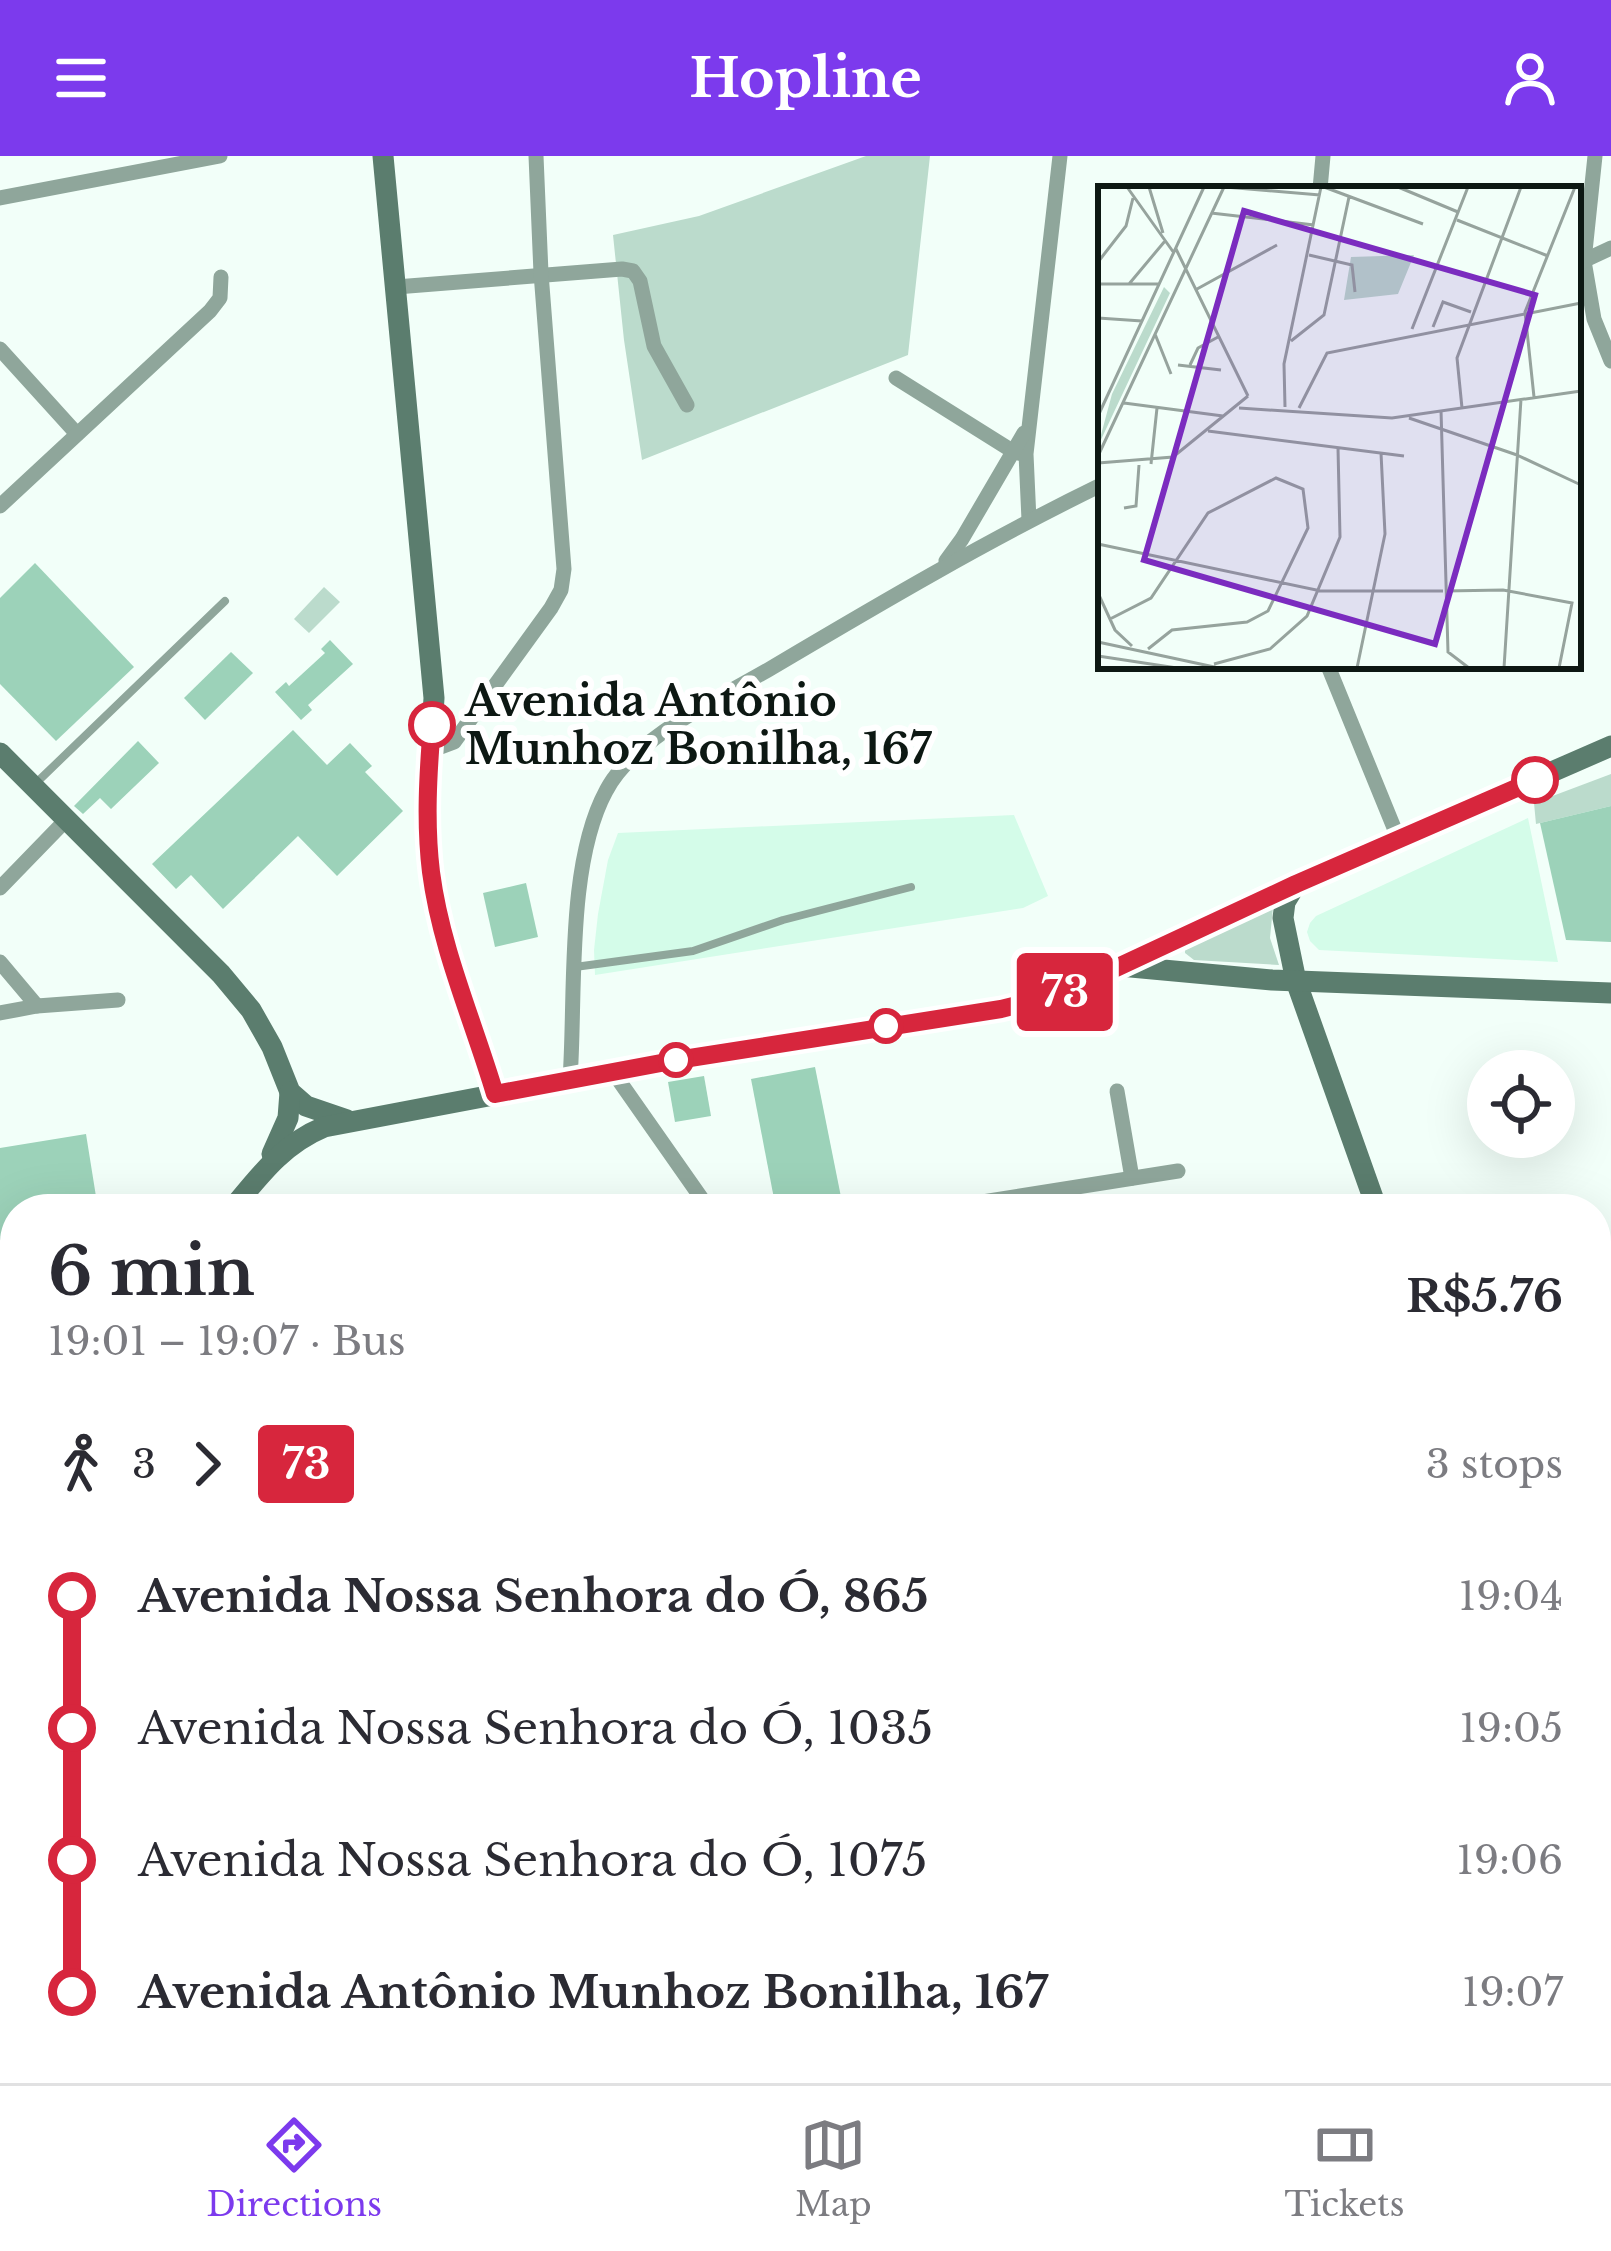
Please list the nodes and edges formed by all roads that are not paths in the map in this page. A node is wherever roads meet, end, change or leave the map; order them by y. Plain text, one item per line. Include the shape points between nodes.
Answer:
1 (220, 156) edge
2 (383, 156) edge
3 (536, 156) edge
4 (1060, 156) edge
5 (1323, 156) edge
6 (1595, 156) edge
7 (1320, 186) edge
8 (0, 199) edge
9 (1611, 248) edge
10 (1581, 262) edge
11 (541, 274) junction
12 (221, 278) dead end
13 (396, 287) junction
14 (0, 349) edge
15 (1611, 362) edge
16 (896, 378) dead end
17 (687, 405) dead end
18 (76, 434) junction
19 (1020, 453) junction
20 (1098, 486) edge
21 (0, 506) edge
22 (1029, 520) junction
23 (942, 566) junction
24 (225, 601) dead end
25 (1329, 669) edge
26 (1611, 746) edge
27 (430, 751) junction
28 (0, 753) edge
29 (33, 787) junction
30 (66, 820) junction
31 (1399, 839) junction
32 (1296, 884) junction
33 (910, 887) dead end
34 (0, 888) edge
35 (0, 962) edge
36 (1120, 966) junction
37 (573, 967) junction
38 (1296, 981) junction
39 (1611, 993) edge
40 (118, 1000) dead end
41 (37, 1006) junction
42 (0, 1012) edge
43 (614, 1072) junction
44 (570, 1079) junction
45 (1117, 1090) dead end
46 (290, 1092) junction
47 (495, 1094) junction
48 (350, 1120) junction
49 (264, 1170) junction
50 (1178, 1171) dead end
51 (1132, 1178) junction
52 (1058, 1190) junction
53 (244, 1194) edge
54 (699, 1194) edge
55 (1033, 1194) edge
56 (1059, 1194) edge
57 (1372, 1194) edge

1 - 8 street
2 - 13 main road
3 - 11 street
4 - 19 street
5 - 7 street
6 - 10 street
9 - 10 street
10 - 15 street
11 - 13 street
11 - 17 street via 633,272 654,346
11 - 27 street via 561,590 454,742
12 - 18 street via 210,311
13 - 27 main road via 434,698
14 - 18 street
16 - 19 street
18 - 21 street
19 - 22 street
19 - 23 street
20 - 22 street
22 - 23 street
23 - 37 street via 630,757 594,818
24 - 29 lane
25 - 31 street
26 - 31 main road
27 - 47 main road via 431,875
28 - 29 main road
29 - 30 main road
30 - 34 street
30 - 46 main road via 251,1010
31 - 32 main road
32 - 36 main road
32 - 38 main road via 1283,918
33 - 37 lane via 693,951
35 - 41 street
36 - 38 main road
36 - 43 main road via 1058,995 1001,1009
37 - 44 street
38 - 39 main road
38 - 57 main road
40 - 41 street
41 - 42 street
43 - 44 main road
43 - 54 street
44 - 47 main road
45 - 51 street
46 - 48 main road via 305,1106
46 - 49 main road via 288,1118
47 - 48 main road
48 - 49 main road via 307,1134
49 - 53 main road
50 - 51 street
51 - 52 street
52 - 55 street
52 - 56 street

